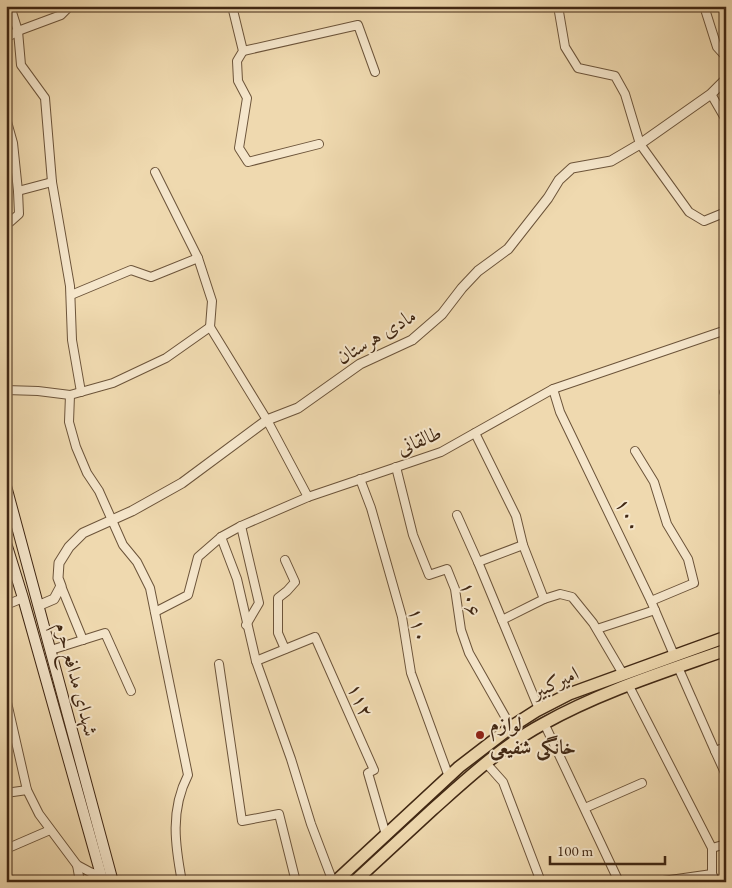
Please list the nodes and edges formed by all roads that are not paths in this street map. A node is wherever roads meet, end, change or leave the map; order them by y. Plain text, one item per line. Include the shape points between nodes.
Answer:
1 (10, 6) edge
2 (70, 6) edge
3 (232, 6) edge
4 (558, 6) edge
5 (704, 6) edge
6 (18, 31) junction
7 (6, 38) edge
8 (243, 51) junction
9 (726, 57) edge
10 (375, 72) dead end
11 (726, 79) edge
12 (711, 94) junction
13 (6, 118) edge
14 (726, 120) edge
15 (319, 144) dead end
16 (640, 144) junction
17 (155, 172) dead end
18 (52, 182) junction
19 (18, 191) junction
20 (726, 212) edge
21 (6, 220) edge
22 (198, 258) junction
23 (71, 295) junction
24 (210, 327) junction
25 (726, 330) edge
26 (553, 389) junction
27 (6, 390) edge
28 (81, 392) junction
29 (70, 395) junction
30 (267, 420) junction
31 (475, 432) junction
32 (635, 451) dead end
33 (396, 467) junction
34 (360, 479) junction
35 (6, 486) edge
36 (308, 497) junction
37 (457, 515) dead end
38 (112, 520) junction
39 (241, 526) junction
40 (221, 537) junction
41 (6, 543) edge
42 (523, 545) junction
43 (286, 560) dead end
44 (478, 562) junction
45 (61, 586) junction
46 (24, 598) junction
47 (544, 599) junction
48 (651, 601) junction
49 (6, 605) edge
50 (40, 605) junction
51 (655, 610) junction
52 (155, 612) junction
53 (502, 620) junction
54 (246, 625) junction
55 (597, 629) junction
56 (726, 637) edge
57 (83, 640) junction
58 (285, 649) junction
59 (51, 650) junction
60 (726, 650) edge
61 (674, 655) junction
62 (256, 661) junction
63 (219, 664) dead end
64 (678, 667) junction
65 (623, 674) junction
66 (629, 686) junction
67 (131, 691) dead end
68 (6, 698) edge
69 (539, 709) junction
70 (544, 723) junction
71 (511, 727) junction
72 (726, 747) edge
73 (715, 751) junction
74 (486, 763) junction
75 (726, 775) edge
76 (449, 777) junction
77 (642, 783) dead end
78 (27, 790) junction
79 (6, 793) edge
80 (584, 808) junction
81 (395, 827) junction
82 (50, 830) junction
83 (386, 835) junction
84 (404, 836) junction
85 (726, 844) edge
86 (712, 848) junction
87 (6, 849) edge
88 (76, 866) junction
89 (712, 874) junction
90 (6, 877) edge
91 (102, 879) edge
92 (14, 882) edge
93 (80, 882) edge
94 (113, 882) edge
95 (182, 882) edge
96 (296, 882) edge
97 (334, 882) edge
98 (354, 882) edge
99 (541, 882) edge
100 (619, 882) edge
101 (656, 882) edge
102 (716, 882) edge

1 - 6 street
2 - 6 street via 61,15
3 - 8 street
4 - 16 street via 565,47 578,68 615,76 625,94
5 - 9 street via 717,47
6 - 7 street
6 - 18 street via 21,66 45,98
8 - 10 street via 358,25
8 - 15 street via 237,61 238,81 247,98 239,148 248,162
11 - 12 street, مادی هرستان
12 - 14 street
12 - 16 street, مادی هرستان
13 - 19 street via 13,143
16 - 20 street via 689,212 704,221
16 - 30 street, مادی هرستان via 611,161 572,168 559,180 508,249 478,271 442,314 412,340 360,364 298,408
17 - 22 street
18 - 19 street
18 - 23 street
19 - 21 street via 19,214 10,222
22 - 23 street via 151,277 131,270
22 - 24 street via 212,301
23 - 28 street via 72,340
24 - 28 street via 166,358 112,383
24 - 30 street
25 - 26 street, طالقانی
26 - 31 street, طالقانی
26 - 48 street, ۱۰۰ via 560,412
27 - 29 street
28 - 29 street
29 - 38 street via 69,422 76,447
30 - 36 street
30 - 38 street, مادی هرستان via 182,483
31 - 33 street, طالقانی via 441,452
31 - 42 street via 516,516
32 - 48 street via 654,482 667,524 688,558 694,583
33 - 34 street, طالقانی
33 - 71 street, ۱۰۶ via 413,535 429,575 447,569 455,589 461,630 469,653
34 - 36 street, طالقانی
34 - 76 street, ۱۱۰ via 372,508 402,616 411,673
35 - 50 main road, شهدای مدافع حرم
36 - 39 street, طالقانی
37 - 44 street
38 - 45 street, مادی هرستان via 83,533 69,547 59,562
38 - 52 street via 123,545 150,588
39 - 40 street, طالقانی
39 - 54 street via 259,603
40 - 52 street, طالقانی via 198,557 188,595
40 - 54 street via 237,580
41 - 46 main road, شهدای مدافع حرم
42 - 44 street
42 - 47 street
43 - 58 street via 296,582 278,598 278,633
44 - 53 street
45 - 50 street via 54,599
45 - 57 street
46 - 49 street
46 - 91 main road, شهدای مدافع حرم
47 - 53 street
47 - 55 street via 560,594 572,597
48 - 51 street, ۱۰۰
50 - 59 main road, شهدای مدافع حرم
51 - 55 street
51 - 61 street, ۱۰۰
52 - 95 street via 188,775 176,812
53 - 69 street
54 - 62 street
55 - 65 street
56 - 61 main road, امیرکبیر
57 - 59 street
57 - 67 street via 105,634
58 - 62 street, ۱۱۲
58 - 83 street, ۱۱۲ via 315,637 374,770 368,773
59 - 94 main road, شهدای مدافع حرم
60 - 64 main road, امیرکبیر
61 - 65 main road, امیرکبیر
62 - 97 street
63 - 96 street via 242,821 279,814
64 - 66 main road, امیرکبیر
64 - 73 street
65 - 69 main road, امیرکبیر
66 - 70 main road, امیرکبیر
66 - 86 street
68 - 78 street
69 - 71 main road, امیرکبیر
70 - 74 main road, امیرکبیر
70 - 80 street
71 - 76 main road, امیرکبیر
72 - 73 street
73 - 75 street
74 - 84 main road, امیرکبیر
74 - 99 street via 503,782
76 - 81 main road, امیرکبیر
77 - 80 street
78 - 79 street
78 - 82 street
80 - 100 street
81 - 83 main road, امیرکبیر
81 - 84 main road
82 - 87 street
82 - 88 street
83 - 97 main road, امیرکبیر
84 - 98 main road, امیرکبیر
85 - 86 street
86 - 89 street
88 - 91 street
88 - 93 street
89 - 101 street
89 - 102 street
90 - 92 street

